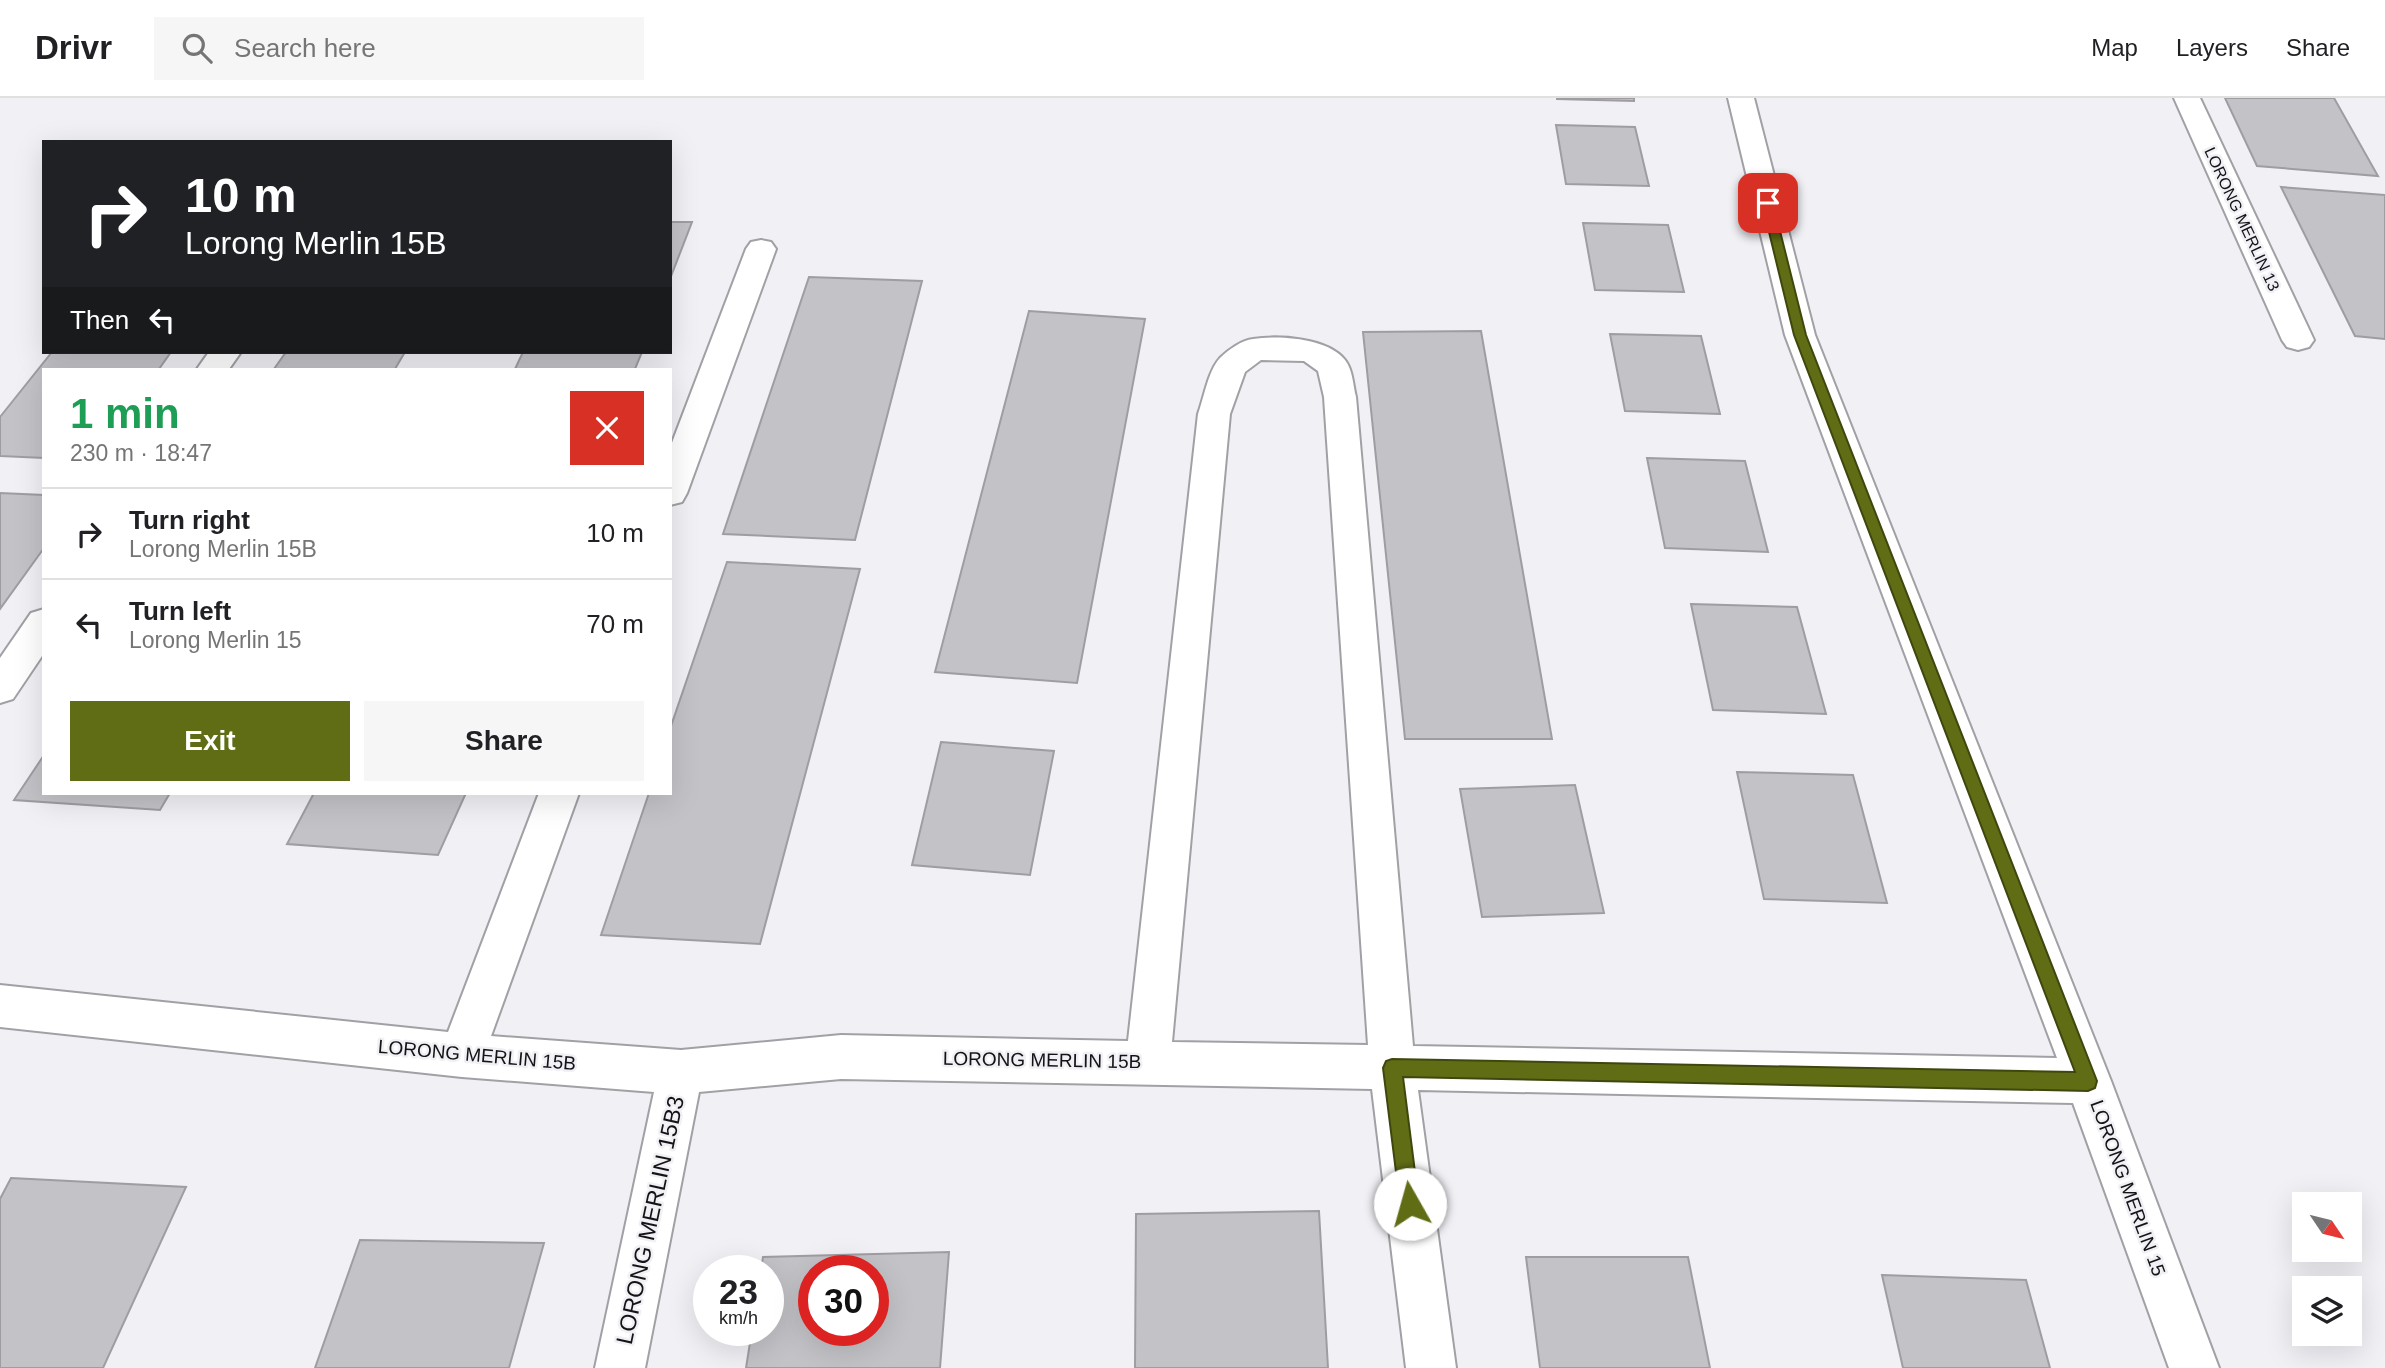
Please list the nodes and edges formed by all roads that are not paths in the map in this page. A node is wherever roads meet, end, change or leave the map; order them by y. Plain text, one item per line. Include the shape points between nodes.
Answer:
1 (1741, 98) edge
2 (2187, 98) edge
3 (761, 249) dead end
4 (2298, 340) dead end
5 (672, 488) edge
6 (42, 626) edge
7 (0, 688) edge
8 (558, 795) edge
9 (0, 1006) edge
10 (461, 1055) junction
11 (1148, 1062) junction
12 (1392, 1068) junction
13 (681, 1072) junction
14 (2088, 1081) junction
15 (620, 1368) edge
16 (1431, 1368) edge
17 (2194, 1368) edge

1 - 14 street, LORONG MERLIN 15 via 1800,335
2 - 4 street, LORONG MERLIN 13
3 - 5 street
6 - 7 street
8 - 10 street
9 - 10 street, LORONG MERLIN 15B
10 - 13 street, LORONG MERLIN 15B
11 - 12 street, LORONG MERLIN 15B
11 - 12 street via 1214,414 1231,366 1254,349 1311,351 1333,366 1340,397
11 - 13 street, LORONG MERLIN 15B via 841,1057
12 - 14 street, LORONG MERLIN 15B
12 - 16 street
13 - 15 street, LORONG MERLIN 15B3
14 - 17 street, LORONG MERLIN 15

